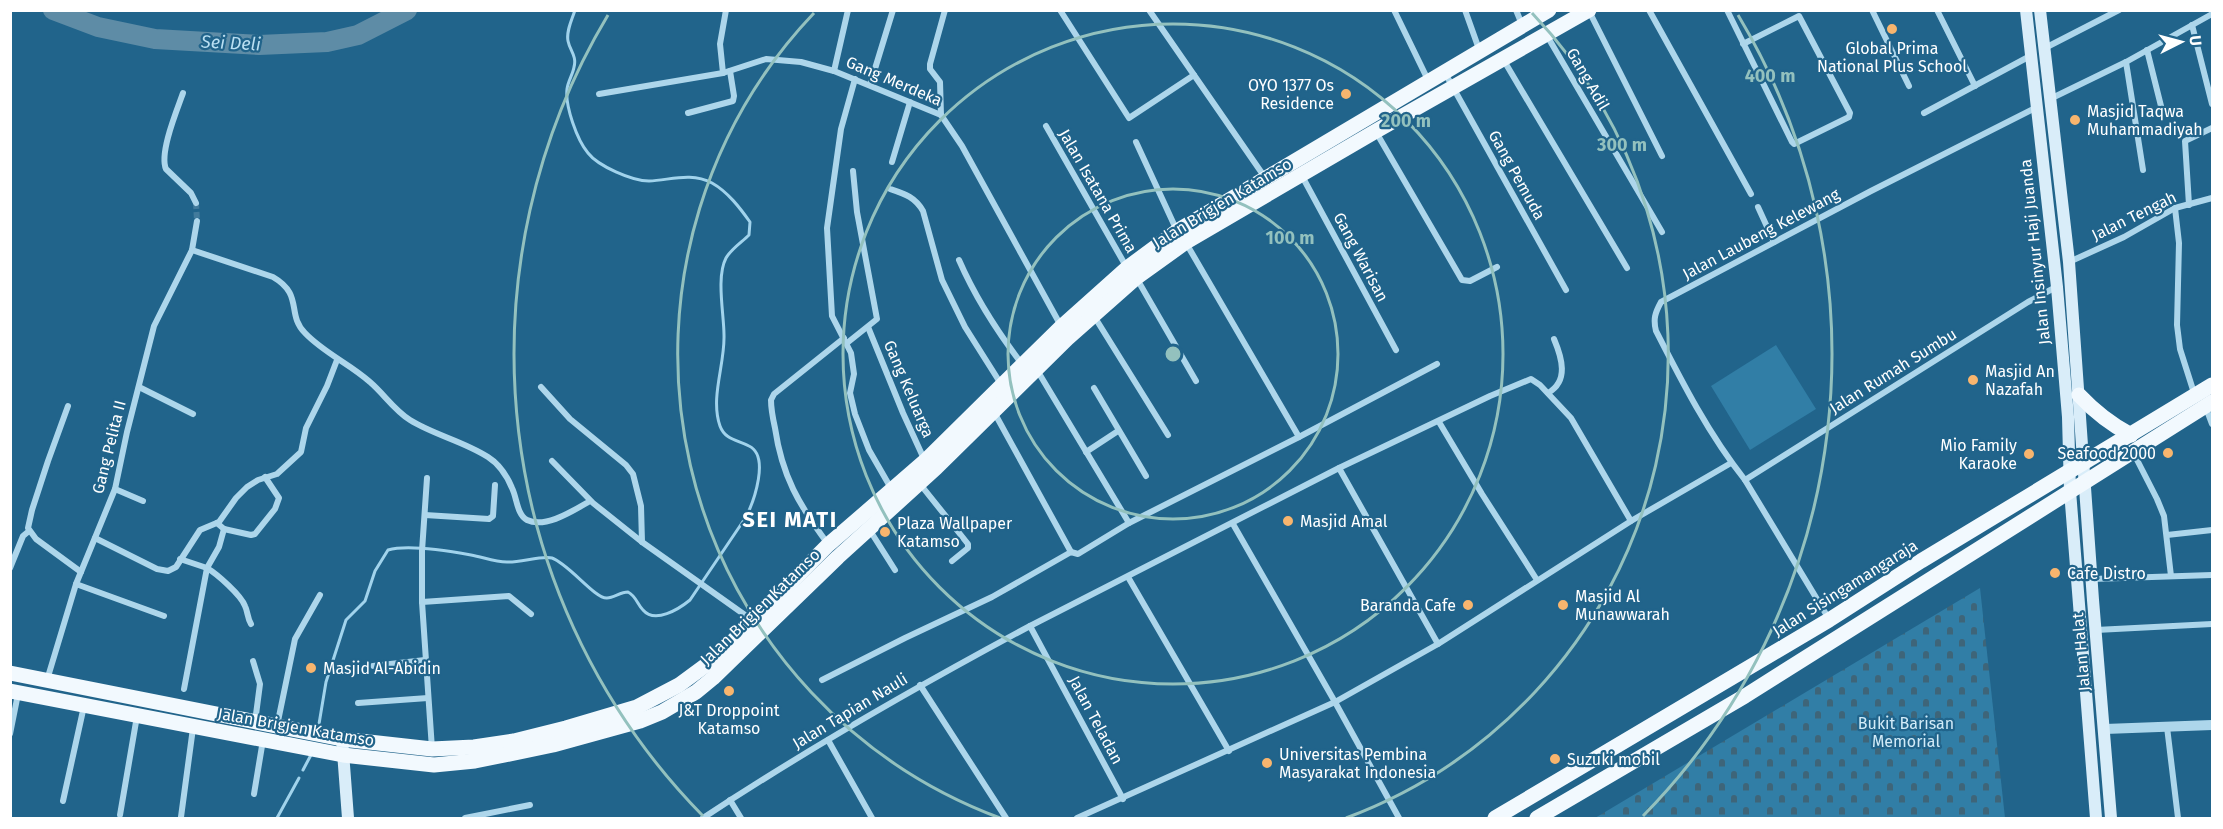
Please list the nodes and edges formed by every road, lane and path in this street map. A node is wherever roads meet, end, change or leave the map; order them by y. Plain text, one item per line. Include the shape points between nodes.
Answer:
1 (726, 10) edge
2 (848, 10) edge
3 (892, 10) edge
4 (945, 10) edge
5 (1060, 10) edge
6 (1149, 10) edge
7 (1394, 10) edge
8 (1465, 10) edge
9 (1516, 10) edge
10 (1549, 10) edge
11 (1649, 10) edge
12 (1727, 10) edge
13 (1872, 10) edge
14 (1937, 10) edge
15 (2026, 10) edge
16 (2040, 10) edge
17 (2119, 10) edge
18 (1589, 11) edge
19 (2211, 14) edge
20 (2212, 23) edge
21 (2192, 25) junction
22 (1523, 27) junction
23 (1546, 34) junction
24 (1743, 44) junction
25 (2045, 48) junction
26 (2147, 50) junction
27 (1480, 52) junction
28 (2033, 55) junction
29 (1502, 59) junction
30 (2126, 62) junction
31 (834, 71) junction
32 (727, 72) junction
33 (1445, 72) junction
34 (1194, 75) junction
35 (855, 79) junction
36 (1429, 81) junction
37 (870, 85) junction
38 (1909, 86) dead end
39 (1975, 86) junction
40 (1453, 88) junction
41 (183, 93) dead end
42 (598, 93) dead end
43 (2052, 98) junction
44 (910, 102) junction
45 (2212, 104) edge
46 (2037, 107) junction
47 (2162, 111) dead end
48 (688, 113) dead end
49 (1924, 113) dead end
50 (941, 115) junction
51 (1046, 126) dead end
52 (2212, 128) edge
53 (1376, 131) junction
54 (1136, 141) dead end
55 (1662, 156) dead end
56 (1313, 161) junction
57 (892, 162) dead end
58 (2143, 170) dead end
59 (853, 171) dead end
60 (1302, 176) junction
61 (1266, 179) junction
62 (890, 189) dead end
63 (1751, 194) dead end
64 (2212, 198) edge
65 (196, 203) tunnel mouth
66 (2189, 205) junction
67 (1758, 207) dead end
68 (2175, 208) junction
69 (197, 221) tunnel mouth
70 (1662, 232) dead end
71 (1182, 237) junction
72 (1774, 242) junction
73 (192, 250) junction
74 (959, 260) dead end
75 (2069, 262) junction
76 (1497, 267) dead end
77 (1627, 268) dead end
78 (1132, 273) junction
79 (2057, 287) junction
80 (1566, 290) dead end
81 (1094, 316) junction
82 (868, 327) junction
83 (1061, 327) junction
84 (1554, 339) dead end
85 (846, 340) junction
86 (1396, 350) dead end
87 (338, 360) junction
88 (1437, 364) dead end
89 (1030, 367) junction
90 (1196, 381) dead end
91 (1002, 385) junction
92 (2212, 385) edge
93 (139, 387) junction
94 (541, 387) dead end
95 (1094, 388) dead end
96 (1548, 393) junction
97 (2079, 395) junction
98 (2204, 401) edge
99 (69, 406) dead end
100 (993, 411) junction
101 (193, 414) dead end
102 (1439, 422) junction
103 (2212, 424) edge
104 (1118, 431) junction
105 (1168, 435) dead end
106 (2131, 435) junction
107 (1299, 437) junction
108 (2133, 451) junction
109 (1086, 452) junction
110 (552, 461) dead end
111 (925, 461) junction
112 (1731, 463) junction
113 (2084, 463) junction
114 (1339, 468) junction
115 (2070, 471) junction
116 (1146, 476) dead end
117 (265, 477) junction
118 (427, 478) dead end
119 (1745, 480) junction
120 (2086, 482) junction
121 (920, 484) junction
122 (495, 485) dead end
123 (115, 489) junction
124 (892, 490) junction
125 (2070, 491) junction
126 (143, 501) dead end
127 (590, 501) junction
128 (425, 515) junction
129 (1631, 521) junction
130 (217, 523) junction
131 (1129, 524) junction
132 (1233, 524) junction
133 (224, 529) junction
134 (869, 529) junction
135 (2212, 530) edge
136 (29, 531) junction
137 (2167, 534) junction
138 (95, 538) junction
139 (642, 542) junction
140 (828, 544) junction
141 (1071, 552) junction
142 (838, 557) junction
143 (180, 559) junction
144 (952, 561) dead end
145 (10, 568) edge
146 (207, 568) junction
147 (895, 570) dead end
148 (81, 572) junction
149 (2172, 576) junction
150 (2212, 576) edge
151 (1128, 577) junction
152 (2092, 579) junction
153 (1537, 580) junction
154 (76, 584) junction
155 (320, 595) dead end
156 (422, 602) junction
157 (531, 614) dead end
158 (164, 616) dead end
159 (752, 620) junction
160 (1829, 620) junction
161 (251, 624) dead end
162 (2212, 624) edge
163 (1030, 626) junction
164 (2096, 630) junction
165 (1840, 636) junction
166 (1438, 644) junction
167 (425, 660) junction
168 (253, 661) dead end
169 (373, 666) dead end
170 (10, 673) edge
171 (47, 680) junction
172 (822, 680) dead end
173 (921, 685) junction
174 (184, 689) dead end
175 (14, 691) edge
176 (428, 698) junction
177 (1335, 702) junction
178 (358, 703) dead end
179 (84, 705) junction
180 (137, 715) junction
181 (255, 722) junction
182 (2212, 725) edge
183 (193, 726) junction
184 (276, 727) junction
185 (2167, 727) junction
186 (1647, 728) junction
187 (2105, 729) junction
188 (2090, 730) junction
189 (10, 734) edge
190 (300, 739) junction
191 (264, 740) junction
192 (828, 740) junction
193 (1659, 746) junction
194 (343, 747) junction
195 (432, 749) junction
196 (1229, 751) junction
197 (254, 794) dead end
198 (1123, 799) junction
199 (730, 800) junction
200 (63, 801) dead end
201 (530, 805) dead end
202 (120, 815) dead end
203 (181, 817) dead end
204 (348, 819) edge
205 (465, 819) edge
206 (703, 819) edge
207 (741, 819) edge
208 (872, 819) edge
209 (1006, 819) edge
210 (1077, 819) edge
211 (1399, 819) edge
212 (1495, 819) edge
213 (1537, 819) edge
214 (2096, 819) edge
215 (2112, 819) edge
216 (2178, 819) edge

1 - 32 street via 720,61
2 - 31 street
3 - 37 street
4 - 50 street via 930,64 940,85
5 - 34 street via 1129,117
6 - 34 street
7 - 36 street
8 - 27 street
9 - 22 street
10 - 22 main road, Jalan Brigjen Katamso
11 - 63 street
12 - 24 street
13 - 38 street
14 - 39 street
15 - 28 main road, Jalan Insinyur Haji Juanda
16 - 25 main road, Jalan Insinyur Haji Juanda
17 - 25 street
18 - 23 main road, Jalan Brigjen Katamso
18 - 55 street
19 - 20 street
19 - 21 street
21 - 26 street
21 - 45 street
22 - 27 main road, Jalan Brigjen Katamso
23 - 29 main road, Jalan Brigjen Katamso
23 - 70 street, Gang Adil
24 - 24 street via 1799,16 1849,117 1794,144
25 - 43 main road, Jalan Insinyur Haji Juanda
26 - 30 street
26 - 47 street
27 - 33 main road, Jalan Brigjen Katamso
28 - 39 street
28 - 46 main road, Jalan Insinyur Haji Juanda
29 - 40 main road, Jalan Brigjen Katamso
29 - 77 street
30 - 43 street
30 - 58 street
31 - 32 street, Gang Merdeka via 801,62 766,59
31 - 35 street, Gang Merdeka
32 - 42 street, Gang Merdeka
32 - 48 street via 733,101
33 - 36 main road, Jalan Brigjen Katamso
33 - 40 street, Gang Pemuda
34 - 61 street
35 - 37 street, Gang Merdeka
35 - 85 street via 841,129 827,228 832,316
36 - 56 main road, Jalan Brigjen Katamso
37 - 44 street, Gang Merdeka
39 - 49 street
40 - 53 main road, Jalan Brigjen Katamso
40 - 80 street, Gang Pemuda
41 - 65 street via 164,160 165,167
43 - 75 main road, Jalan Insinyur Haji Juanda
44 - 50 street, Gang Merdeka
44 - 57 street
46 - 72 street, Jalan Laubeng Kelewang
46 - 79 main road, Jalan Insinyur Haji Juanda
50 - 83 street, Gang Merdeka via 962,146
51 - 78 street, Jalan Isatana Prima
52 - 66 street via 2185,141
53 - 56 main road, Jalan Brigjen Katamso
53 - 76 street via 1462,280 1470,281
54 - 71 street
56 - 60 main road, Jalan Brigjen Katamso
56 - 61 main road, Jalan Brigjen Katamso
59 - 82 street via 876,309 876,319
60 - 71 main road, Jalan Brigjen Katamso
60 - 86 street, Gang Warisan
61 - 71 main road, Jalan Brigjen Katamso
62 - 91 street via 918,202 942,280 965,327
64 - 66 street, Jalan Tengah
66 - 68 street, Jalan Tengah
67 - 72 street
68 - 75 street, Jalan Tengah
68 - 98 street via 2180,350
69 - 73 street, Gang Pelita II
71 - 78 main road, Jalan Brigjen Katamso
71 - 107 street
72 - 112 street, Jalan Laubeng Kelewang via 1661,302 1655,313 1656,331 1682,383
73 - 87 street via 283,283 293,296 295,315 303,332
73 - 93 street, Gang Pelita II via 154,326
74 - 89 street via 974,294 998,332
75 - 97 main road, Jalan Insinyur Haji Juanda
78 - 81 main road, Jalan Brigjen Katamso
78 - 83 main road, Jalan Brigjen Katamso
78 - 90 street, Jalan Isatana Prima
79 - 115 main road, Jalan Insinyur Haji Juanda
79 - 119 street, Jalan Rumah Sumbu
81 - 89 main road, Jalan Brigjen Katamso
81 - 105 street
82 - 85 street
82 - 111 street, Gang Keluarga
83 - 89 main road, Jalan Brigjen Katamso
84 - 96 street via 1562,373 1558,386
85 - 124 street via 854,374 850,393 855,414 869,450
85 - 140 street via 771,400 778,449 788,481 807,517
87 - 117 street via 306,428 301,452 277,474
87 - 127 street via 369,381 411,420 489,457 506,476 525,519 547,521
88 - 107 street
89 - 91 main road, Jalan Brigjen Katamso
89 - 100 main road, Jalan Brigjen Katamso
89 - 109 street
91 - 111 main road, Jalan Brigjen Katamso
92 - 98 main road, Jalan Sisingamangaraja
93 - 101 street
93 - 123 street, Gang Pelita II
94 - 139 street via 633,474 641,506
95 - 104 street
96 - 102 street via 1529,380
96 - 129 street via 1571,417
97 - 106 main road via 2112,425
97 - 113 main road, Jalan Insinyur Haji Juanda
98 - 103 street
98 - 106 main road, Jalan Sisingamangaraja
98 - 108 main road, Jalan Sisingamangaraja
99 - 136 street via 32,510
100 - 121 main road, Jalan Brigjen Katamso
100 - 141 street
102 - 114 street
102 - 153 street
104 - 109 street
104 - 116 street
106 - 113 main road, Jalan Sisingamangaraja
107 - 131 street
108 - 120 main road, Jalan Sisingamangaraja
108 - 137 street via 2164,516
109 - 131 street
110 - 127 street
111 - 124 main road, Jalan Brigjen Katamso
112 - 119 street, Jalan Laubeng Kelewang
112 - 129 street
113 - 115 main road, Jalan Sisingamangaraja
113 - 120 main road, Jalan Insinyur Haji Juanda
114 - 132 street
114 - 166 street
115 - 125 main road, Jalan Insinyur Haji Juanda
115 - 160 main road, Jalan Sisingamangaraja
117 - 130 street via 247,487
117 - 133 street via 278,495 275,509 253,535
118 - 128 street
119 - 160 street, Jalan Laubeng Kelewang
120 - 125 main road, Jalan Sisingamangaraja
120 - 152 main road, Jalan Halat
121 - 134 main road, Jalan Brigjen Katamso
121 - 144 street via 968,544
122 - 128 street via 493,516 489,519
123 - 126 street
123 - 138 street, Gang Pelita II
124 - 140 main road, Jalan Brigjen Katamso
125 - 165 main road, Jalan Sisingamangaraja
125 - 188 main road, Jalan Halat
127 - 139 street
128 - 156 street
129 - 153 street
130 - 133 street
130 - 143 street via 200,530
131 - 141 street via 1077,554
132 - 151 street
132 - 177 street
133 - 146 street
134 - 142 main road, Jalan Brigjen Katamso
134 - 147 street
135 - 137 street
136 - 145 street via 23,536
136 - 148 street
137 - 149 street
138 - 143 street via 162,571 172,569
138 - 148 street, Gang Pelita II
139 - 159 street
140 - 142 street
140 - 159 main road, Jalan Brigjen Katamso
141 - 172 street via 992,597
142 - 194 main road, Jalan Brigjen Katamso via 713,678 696,692 640,721 553,745 457,763 411,764
143 - 146 street
146 - 161 street via 220,576 245,605
146 - 174 street
148 - 154 street, Gang Pelita II
149 - 150 street
149 - 152 street
151 - 163 street
151 - 196 street
152 - 164 main road, Jalan Halat
153 - 166 street
154 - 158 street
154 - 171 street, Gang Pelita II
155 - 184 street via 295,639
156 - 157 street via 509,596
156 - 167 street
159 - 195 main road, Jalan Brigjen Katamso via 700,671 637,707 514,741
160 - 165 main road
160 - 186 main road, Jalan Sisingamangaraja
162 - 164 street
163 - 173 street, Jalan Tapian Nauli
163 - 198 street, Jalan Teladan
164 - 187 main road, Jalan Halat
165 - 193 main road, Jalan Sisingamangaraja
166 - 177 street
167 - 169 street
167 - 176 street
168 - 181 street via 260,684
170 - 171 main road, Jalan Brigjen Katamso
171 - 181 main road, Jalan Brigjen Katamso
173 - 192 street, Jalan Tapian Nauli
173 - 209 street
175 - 179 main road, Jalan Brigjen Katamso
175 - 189 street
176 - 178 street
176 - 195 street
177 - 196 street
177 - 211 street
179 - 180 main road, Jalan Brigjen Katamso
179 - 200 street
180 - 183 main road, Jalan Brigjen Katamso
180 - 202 street
181 - 184 main road, Jalan Brigjen Katamso
182 - 185 street
183 - 191 main road, Jalan Brigjen Katamso
183 - 203 street
184 - 190 main road, Jalan Brigjen Katamso
185 - 187 street
185 - 216 street
186 - 193 main road
186 - 212 main road, Jalan Sisingamangaraja
187 - 188 street
187 - 215 main road, Jalan Halat
188 - 214 main road, Jalan Halat
190 - 191 main road, Jalan Brigjen Katamso
190 - 194 main road, Jalan Brigjen Katamso
191 - 197 street
192 - 199 street, Jalan Tapian Nauli
192 - 208 street
193 - 213 main road, Jalan Sisingamangaraja
194 - 195 main road, Jalan Brigjen Katamso
194 - 204 main road
196 - 198 street
198 - 210 street
199 - 206 street, Jalan Tapian Nauli
199 - 207 street
201 - 205 street

